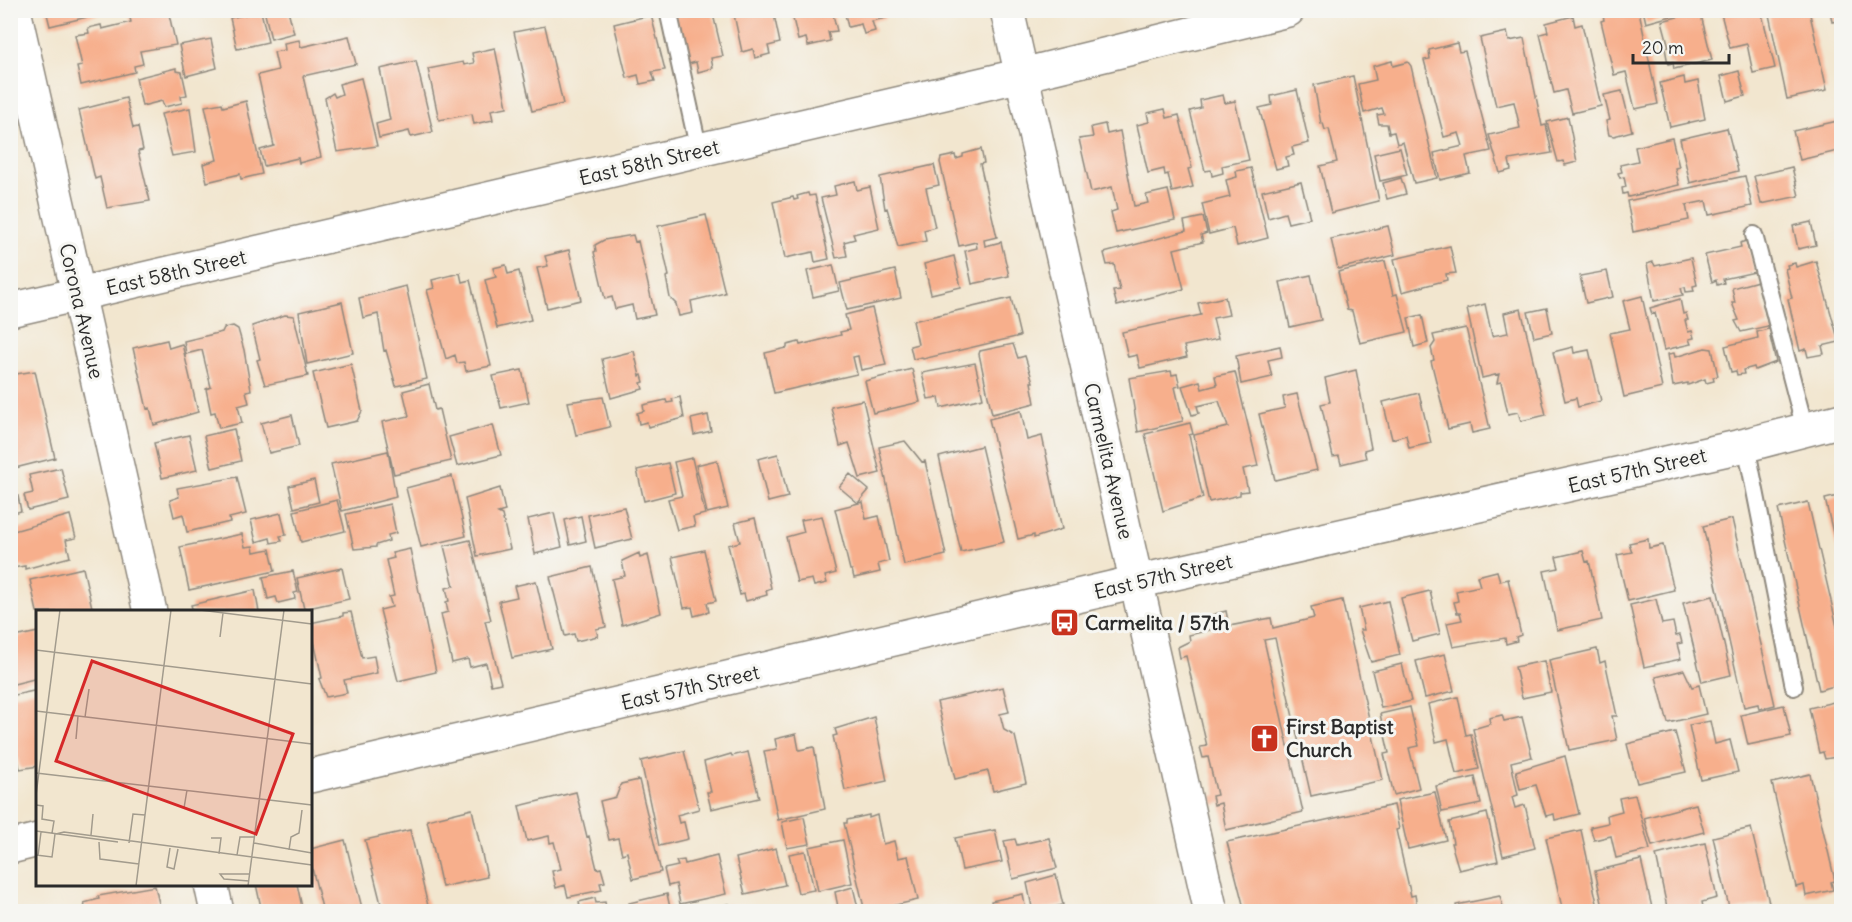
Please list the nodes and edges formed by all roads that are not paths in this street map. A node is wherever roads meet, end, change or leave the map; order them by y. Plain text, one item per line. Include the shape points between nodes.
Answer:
1 (14, 10) edge
2 (668, 10) edge
3 (1007, 10) edge
4 (1288, 10) edge
5 (1022, 75) junction
6 (699, 151) junction
7 (1754, 235) dead end
8 (78, 295) junction
9 (10, 310) edge
10 (1842, 420) edge
11 (1805, 429) junction
12 (1746, 445) junction
13 (1136, 582) junction
14 (150, 610) edge
15 (1794, 687) dead end
16 (312, 776) edge
17 (36, 840) edge
18 (10, 847) edge
19 (211, 886) edge
20 (217, 912) edge
21 (1211, 912) edge

1 - 8 street, Corona Avenue
2 - 6 lane
3 - 5 street, Carmelita Avenue
4 - 5 street, East 58th Street
5 - 6 street, East 58th Street
5 - 13 street, Carmelita Avenue
6 - 8 street, East 58th Street
7 - 11 lane
8 - 9 street, East 58th Street
8 - 14 street, Corona Avenue
10 - 11 street, East 57th Street
11 - 12 street, East 57th Street
12 - 13 street, East 57th Street
12 - 15 lane
13 - 16 street, East 57th Street
13 - 21 street, Carmelita Avenue
17 - 18 street
19 - 20 street

